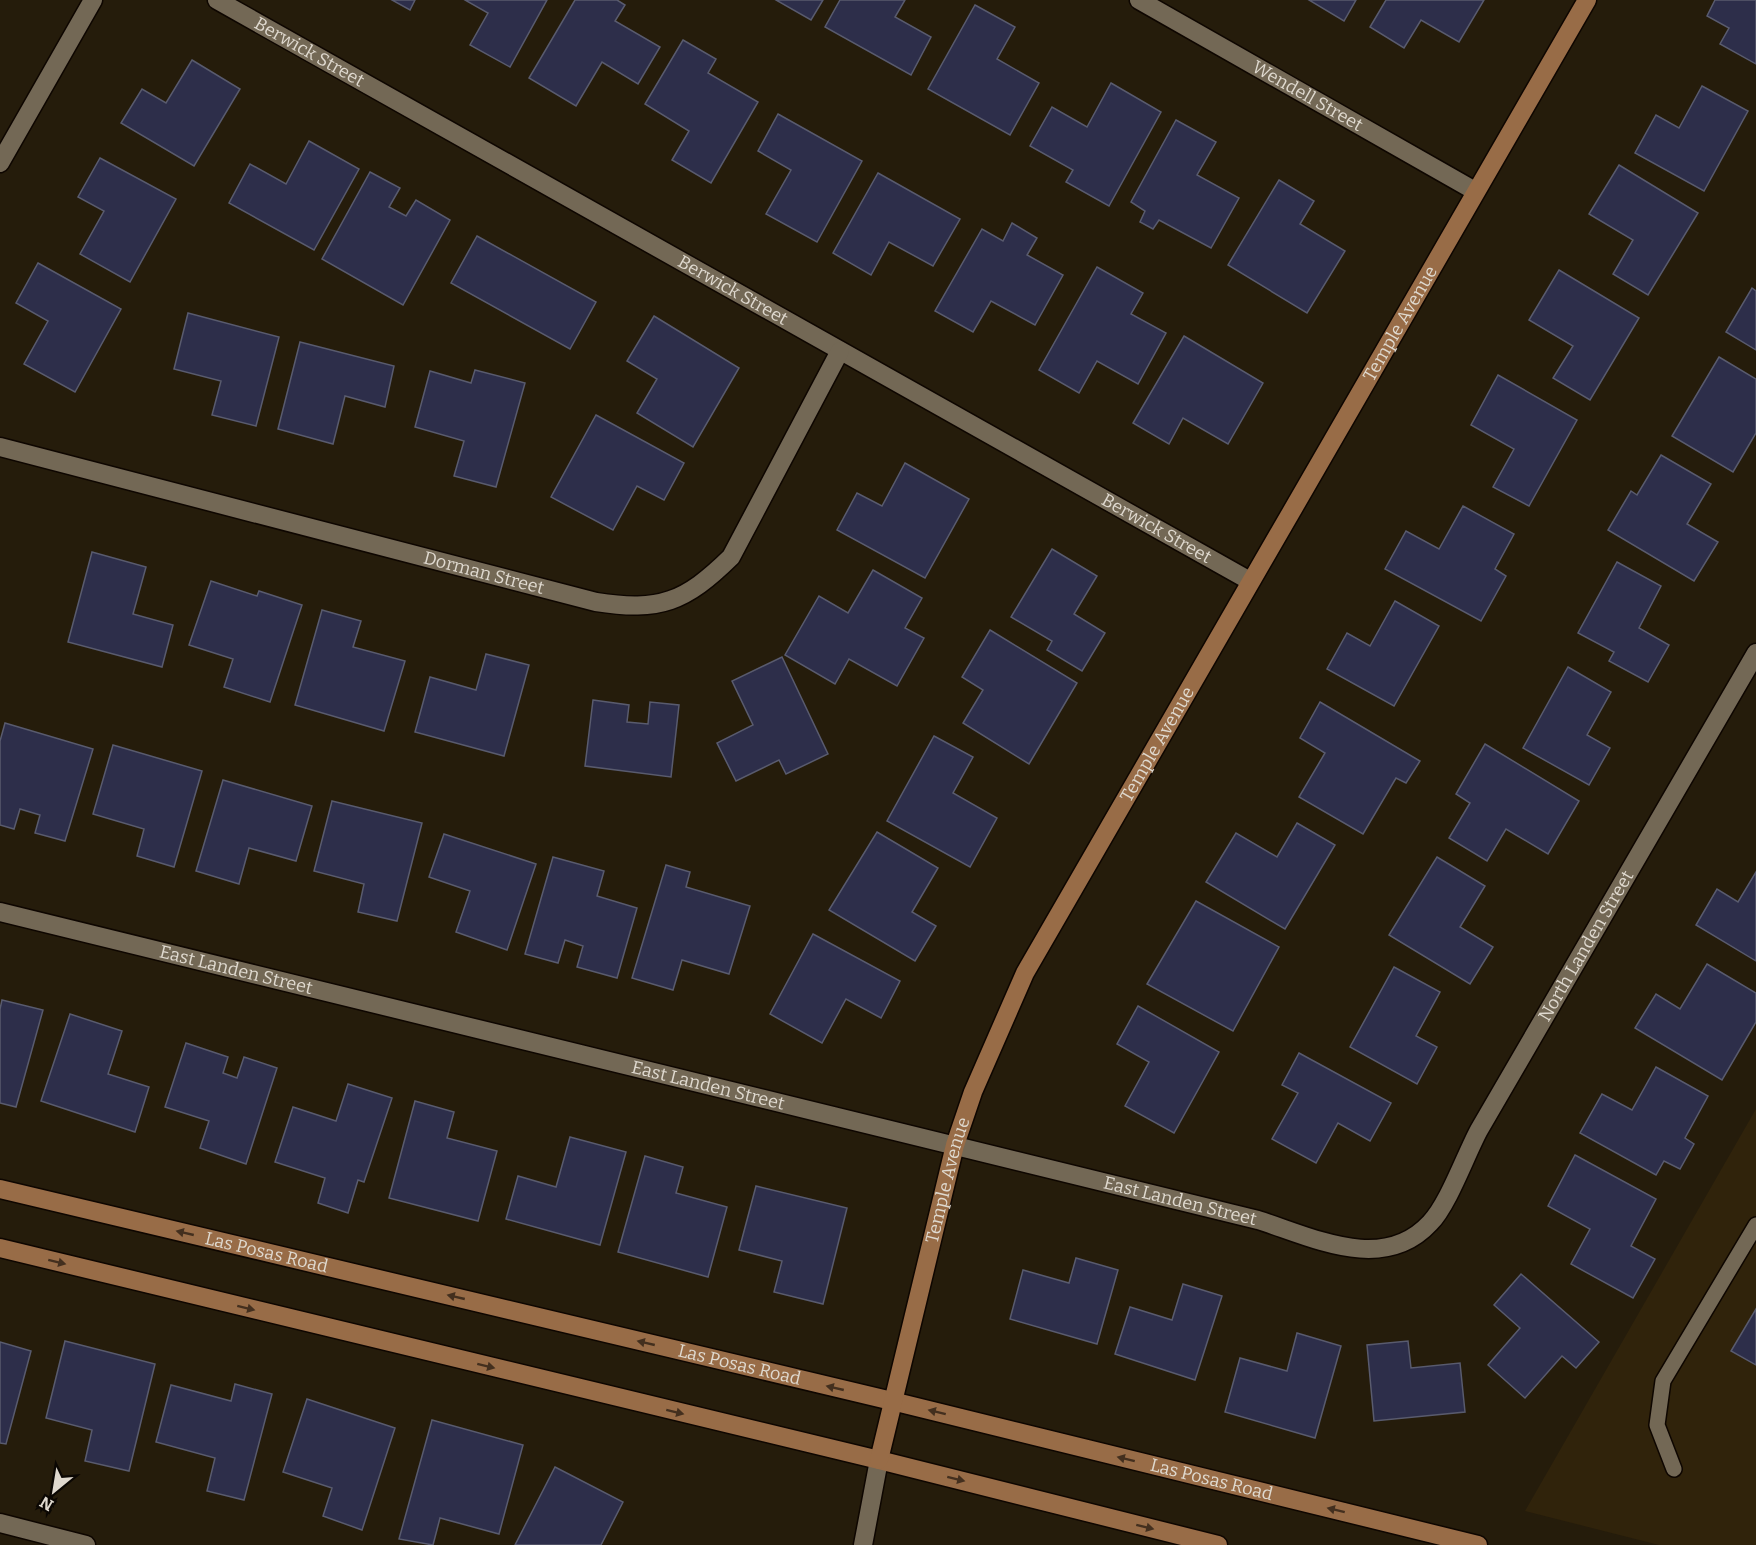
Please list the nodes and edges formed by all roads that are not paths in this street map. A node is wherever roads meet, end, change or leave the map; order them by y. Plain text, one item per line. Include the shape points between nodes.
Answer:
1 (93, 0) edge
2 (217, 0) edge
3 (1139, 0) edge
4 (1587, 0) edge
5 (0, 163) edge
6 (1475, 191) junction
7 (840, 351) junction
8 (0, 447) edge
9 (1250, 581) junction
10 (1756, 653) edge
11 (0, 912) edge
12 (955, 1145) junction
13 (0, 1189) edge
14 (1756, 1225) edge
15 (1414, 1237) joint
16 (0, 1248) edge
17 (892, 1401) junction
18 (879, 1460) junction
19 (1674, 1469) dead end
20 (0, 1523) edge
21 (86, 1545) edge
22 (863, 1545) edge
23 (1218, 1545) edge
24 (1478, 1545) edge

1 - 5 street
2 - 7 street, Berwick Street
3 - 6 street, Wendell Street
4 - 6 main road, Temple Avenue
6 - 9 main road, Temple Avenue
7 - 8 street, Dorman Street via 731,557 704,584 670,601 632,608 596,602
7 - 9 street, Berwick Street
9 - 12 main road, Temple Avenue via 1025,973 973,1092
10 - 15 street, North Landen Street via 1479,1130 1443,1205 1431,1223
11 - 12 street, East Landen Street
12 - 15 street, East Landen Street via 1258,1220 1352,1249 1392,1247
12 - 17 main road, Temple Avenue
17 -> 13 main road, Las Posas Road
14 - 19 lane via 1663,1381 1657,1425
16 -> 18 main road
17 - 18 main road, Temple Avenue
24 -> 17 main road, Las Posas Road
18 - 22 street, Temple Avenue
18 -> 23 main road
20 - 21 street

